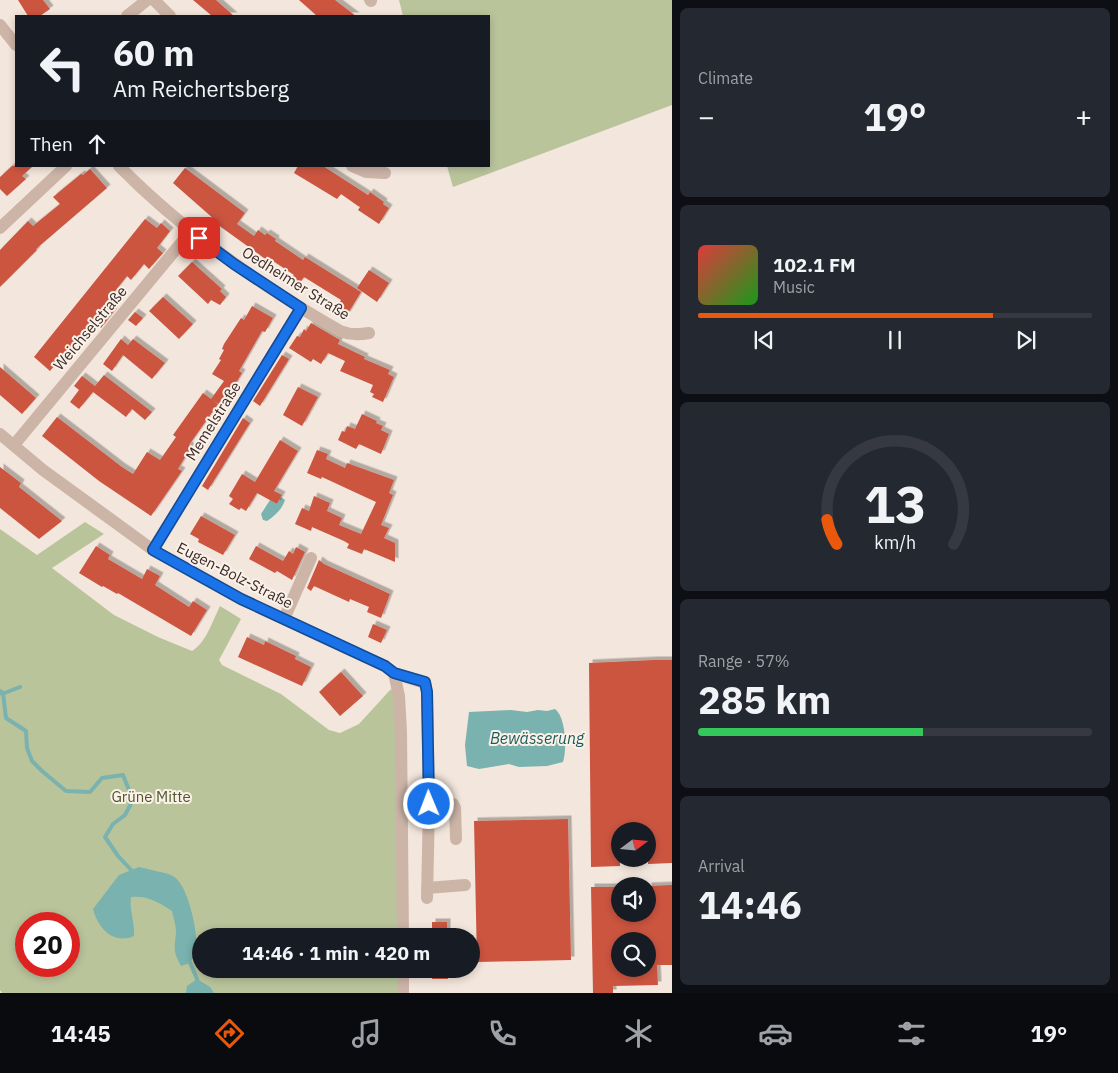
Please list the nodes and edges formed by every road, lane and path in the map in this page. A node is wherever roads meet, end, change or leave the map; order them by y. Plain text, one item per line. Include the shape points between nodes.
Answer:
1 (146, 0) edge
2 (154, 0) edge
3 (128, 15) edge
4 (169, 15) edge
5 (0, 27) edge
6 (15, 45) edge
7 (65, 167) edge
8 (120, 167) edge
9 (354, 167) edge
10 (385, 173) dead end
11 (0, 228) edge
12 (191, 231) junction
13 (301, 308) junction
14 (369, 333) dead end
15 (0, 434) edge
16 (14, 445) junction
17 (153, 550) junction
18 (311, 558) dead end
19 (284, 619) junction
20 (394, 673) junction
21 (429, 804) junction
22 (456, 839) dead end
23 (465, 885) dead end
24 (403, 928) edge
25 (403, 978) edge
26 (403, 993) edge

1 - 3 street
2 - 4 street
5 - 6 street
7 - 11 street
8 - 12 street, Oedheimer Straße
9 - 10 street via 366,172
12 - 13 street, Oedheimer Straße
12 - 16 street, Weichselstraße
13 - 14 street, Oedheimer Straße via 350,335
13 - 17 street, Memelstraße
15 - 16 street, Eugen-Bolz-Straße
16 - 17 street, Eugen-Bolz-Straße via 42,470
17 - 19 street, Eugen-Bolz-Straße
18 - 19 street
19 - 20 street, Eugen-Bolz-Straße
20 - 21 street, Eugen-Bolz-Straße via 427,685
20 - 24 street via 401,732
21 - 22 street via 453,804
21 - 23 street via 427,893
25 - 26 street

